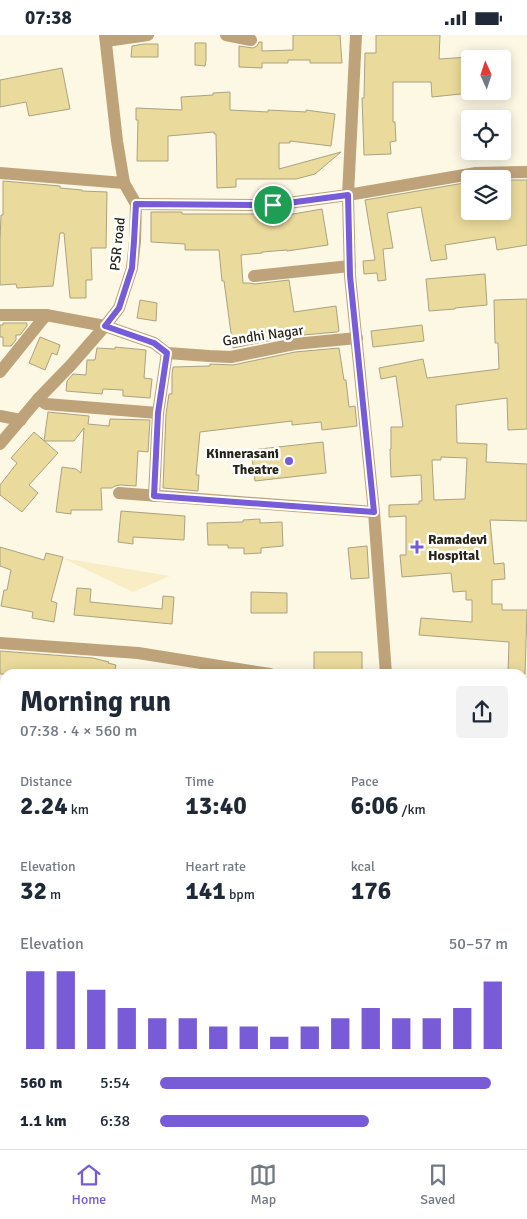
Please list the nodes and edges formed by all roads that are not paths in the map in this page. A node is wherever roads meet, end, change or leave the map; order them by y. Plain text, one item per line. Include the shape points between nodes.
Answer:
1 (148, 35) edge
2 (226, 35) edge
3 (356, 35) edge
4 (106, 38) edge
5 (250, 40) dead end
6 (527, 172) edge
7 (0, 173) edge
8 (124, 183) junction
9 (348, 195) junction
10 (136, 204) junction
11 (350, 266) junction
12 (254, 276) dead end
13 (0, 315) edge
14 (46, 315) junction
15 (105, 326) junction
16 (357, 338) junction
17 (167, 353) junction
18 (0, 372) edge
19 (38, 399) junction
20 (158, 413) junction
21 (0, 416) edge
22 (21, 420) junction
23 (0, 444) edge
24 (119, 493) dead end
25 (154, 496) junction
26 (374, 512) junction
27 (0, 643) edge
28 (239, 669) edge
29 (386, 669) edge

1 - 4 street
2 - 5 street
3 - 9 street
4 - 8 street, PSR road
6 - 9 street via 476,173
7 - 8 street
8 - 10 street, PSR road
9 - 10 street via 273,205
9 - 11 street
10 - 15 street, PSR road via 132,268 119,308
11 - 12 street
11 - 16 street
13 - 14 street, Gandhi Nagar
14 - 15 street, Gandhi Nagar
14 - 18 street
15 - 17 street, Gandhi Nagar via 154,343
15 - 19 street, PSR road
16 - 17 street, Gandhi Nagar via 231,357
16 - 26 street
17 - 20 street
19 - 20 street via 46,404
19 - 22 street, PSR road
20 - 25 street
21 - 22 street
22 - 23 street, PSR road
24 - 25 street
25 - 26 street
26 - 29 street
27 - 28 street via 138,653

